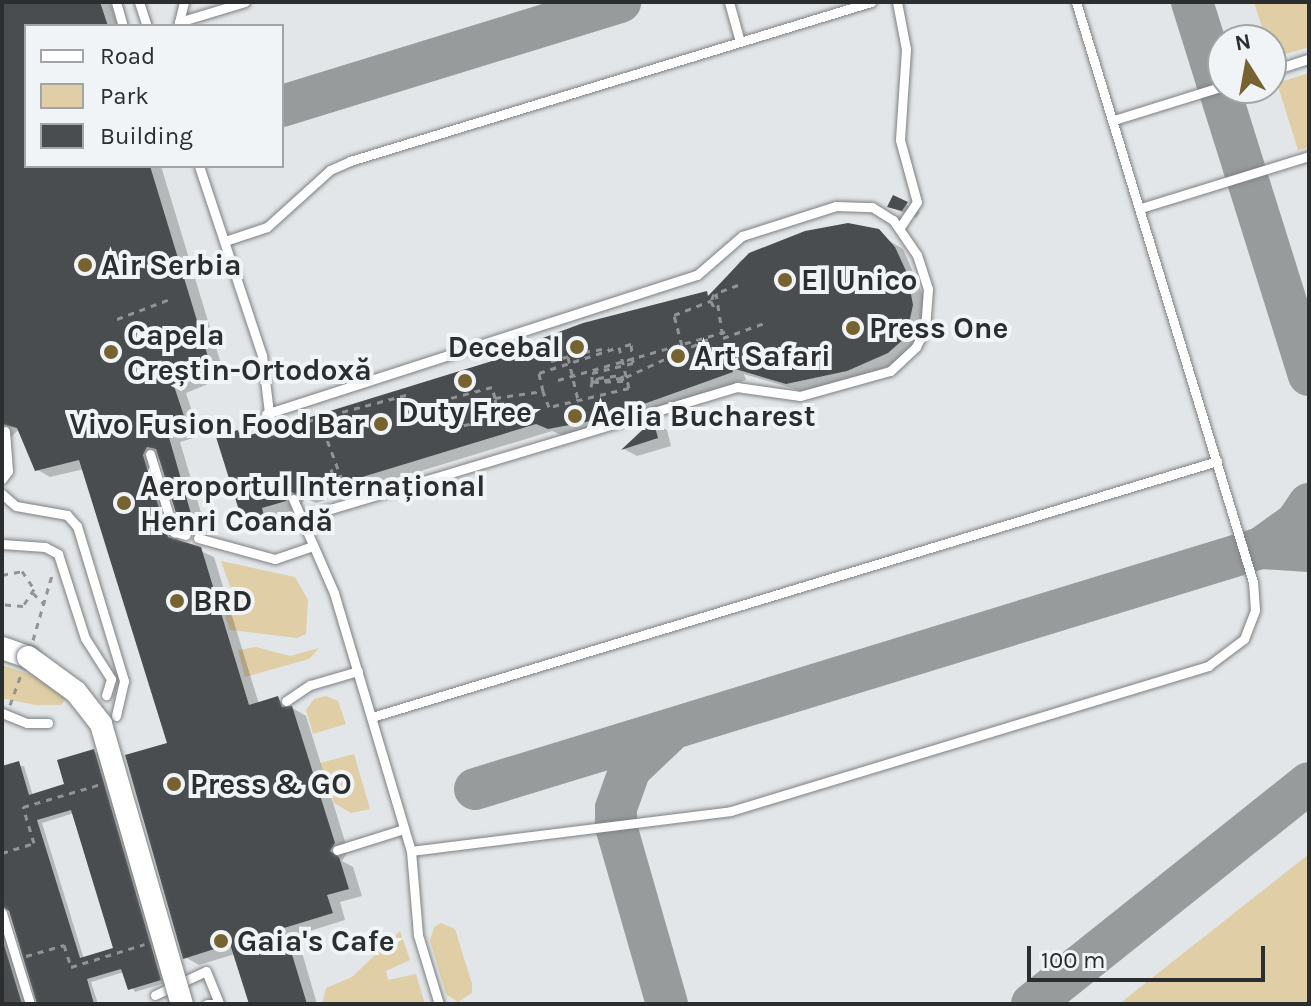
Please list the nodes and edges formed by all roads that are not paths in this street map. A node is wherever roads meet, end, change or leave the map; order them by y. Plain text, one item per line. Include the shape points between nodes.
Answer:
1 (116, 2) edge
2 (139, 2) edge
3 (184, 2) edge
4 (245, 2) edge
5 (729, 2) edge
6 (871, 2) edge
7 (897, 2) edge
8 (1076, 2) edge
9 (122, 24) edge
10 (146, 24) edge
11 (179, 24) edge
12 (740, 42) junction
13 (1309, 59) edge
14 (1287, 66) edge
15 (1207, 91) edge
16 (1114, 120) junction
17 (1309, 156) edge
18 (200, 168) edge
19 (1141, 208) junction
20 (900, 227) junction
21 (225, 241) junction
22 (266, 414) junction
23 (277, 428) road end
24 (5, 431) dead end
25 (150, 454) dead end
26 (1217, 461) junction
27 (2, 479) edge
28 (2, 494) edge
29 (296, 495) road end
30 (299, 518) junction
31 (186, 535) dead end
32 (198, 538) dead end
33 (2, 544) edge
34 (313, 546) junction
35 (2, 648) edge
36 (358, 671) junction
37 (106, 695) dead end
38 (286, 701) dead end
39 (4, 714) edge
40 (116, 716) dead end
41 (372, 717) junction
42 (48, 723) dead end
43 (404, 829) junction
44 (337, 850) dead end
45 (411, 851) junction
46 (2, 913) edge
47 (155, 995) dead end
48 (30, 1004) edge
49 (182, 1004) edge
50 (219, 1004) edge
51 (439, 1004) edge

1 - 9 lane
2 - 10 lane
3 - 11 lane
4 - 11 lane
5 - 12 lane
6 - 12 lane
7 - 20 lane via 906,49 900,140 917,202
8 - 16 lane
12 - 21 lane via 350,161 330,170 267,227
13 - 14 lane
15 - 16 lane
16 - 19 lane
17 - 19 lane
18 - 21 lane
19 - 26 lane
20 - 22 lane via 872,207 836,206 742,236 697,275
20 - 30 lane via 917,255 930,311 916,347 890,371 800,396 737,387
21 - 22 lane via 262,355
22 - 23 lane
24 - 27 lane via 8,471
25 - 31 lane via 174,532
26 - 41 lane
26 - 45 lane via 1256,596 1244,639 1219,662 731,811
28 - 40 lane via 16,506 67,515 77,526 124,681
29 - 30 lane
30 - 34 lane
32 - 34 lane via 275,559
33 - 37 lane via 45,547 58,554 85,638 111,679
34 - 36 lane
35 - 49 street, bridge via 61,678 91,708 108,740
36 - 38 lane via 310,685
36 - 41 lane
39 - 42 lane via 27,723
41 - 43 lane
43 - 44 lane
43 - 45 lane
45 - 51 lane via 418,935
46 - 48 lane
47 - 50 lane via 206,971

